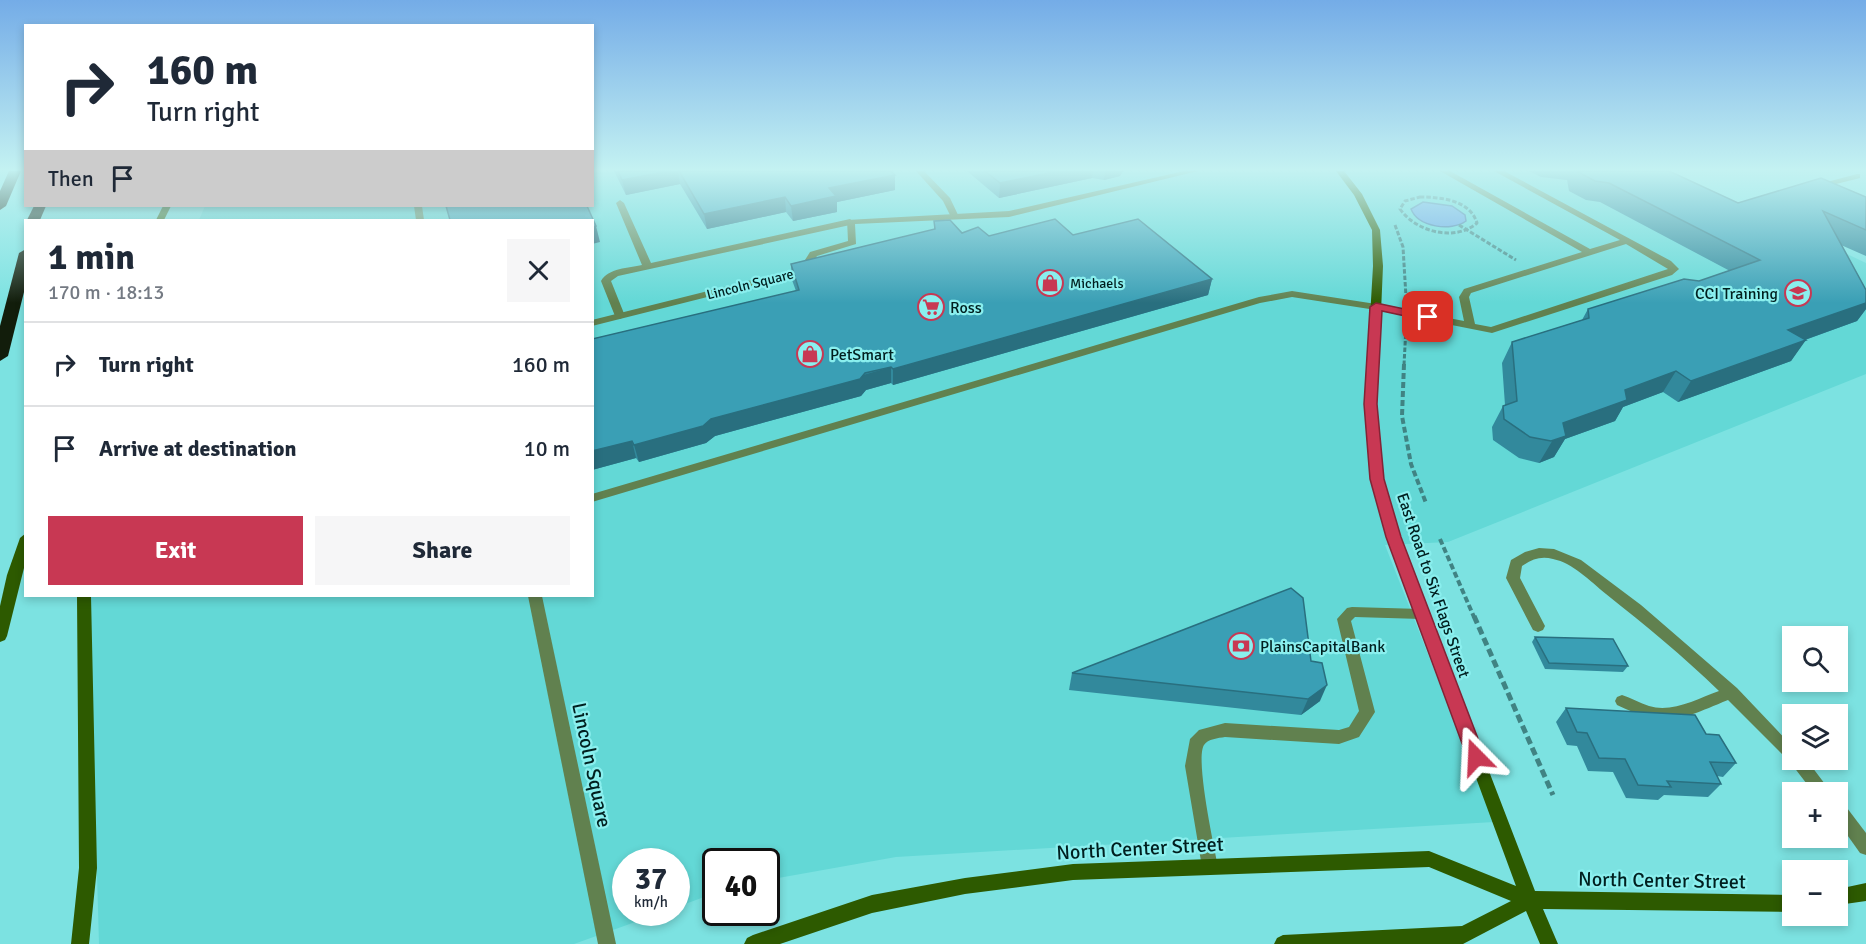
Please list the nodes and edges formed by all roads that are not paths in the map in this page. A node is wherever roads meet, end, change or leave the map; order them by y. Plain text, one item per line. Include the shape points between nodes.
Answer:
1 (625, 215) edge
2 (990, 215) edge
3 (1369, 215) edge
4 (1522, 215) edge
5 (1579, 215) edge
6 (955, 217) joint
7 (850, 222) junction
8 (1627, 241) junction
9 (24, 250) edge
10 (1590, 253) junction
11 (24, 261) edge
12 (648, 267) junction
13 (1376, 307) junction
14 (0, 316) edge
15 (620, 316) junction
16 (594, 322) edge
17 (1470, 325) junction
18 (0, 356) edge
19 (594, 497) edge
20 (24, 544) edge
21 (84, 597) edge
22 (535, 597) edge
23 (1421, 614) junction
24 (1538, 626) dead end
25 (0, 636) edge
26 (1732, 692) junction
27 (1622, 701) dead end
28 (1782, 745) edge
29 (1805, 770) edge
30 (1815, 782) edge
31 (1848, 823) edge
32 (1866, 847) edge
33 (1209, 867) junction
34 (1866, 892) edge
35 (1848, 895) edge
36 (1530, 900) junction
37 (1782, 904) edge
38 (80, 944) edge
39 (608, 944) edge
40 (753, 944) edge
41 (1283, 944) edge
42 (1549, 944) edge

1 - 12 street
2 - 6 street
3 - 13 main road, East Road to Six Flags Street via 1376,230
4 - 10 street
5 - 8 street
6 - 7 street
7 - 12 street
7 - 15 street, Lincoln Square via 853,242 813,254 804,270
8 - 10 street
8 - 17 street via 1674,269 1491,330
9 - 14 highway
10 - 17 street via 1467,291 1464,297
11 - 18 highway
12 - 15 street via 608,277 606,281
13 - 17 street
13 - 19 street via 1292,294 1259,300
13 - 23 main road, East Road to Six Flags Street via 1371,404 1377,479
15 - 16 street, Lincoln Square
20 - 25 main road
21 - 38 main road via 88,867
22 - 39 street, Lincoln Square
23 - 33 street via 1352,612 1344,619 1367,712 1354,732 1339,737 1225,730 1204,735 1195,744 1193,766
23 - 36 main road, East Road to Six Flags Street
24 - 26 street via 1513,578 1516,563 1539,552 1569,560 1592,575
26 - 27 street via 1679,713 1657,715
26 - 28 street
29 - 30 street
31 - 32 street
33 - 36 main road, North Center Street via 1430,859
33 - 40 main road, North Center Street via 1073,872 965,886 872,904
34 - 35 main road
36 - 37 main road, North Center Street
36 - 41 main road, North Center Street via 1463,935
36 - 42 main road, East Road to Six Flags Street

